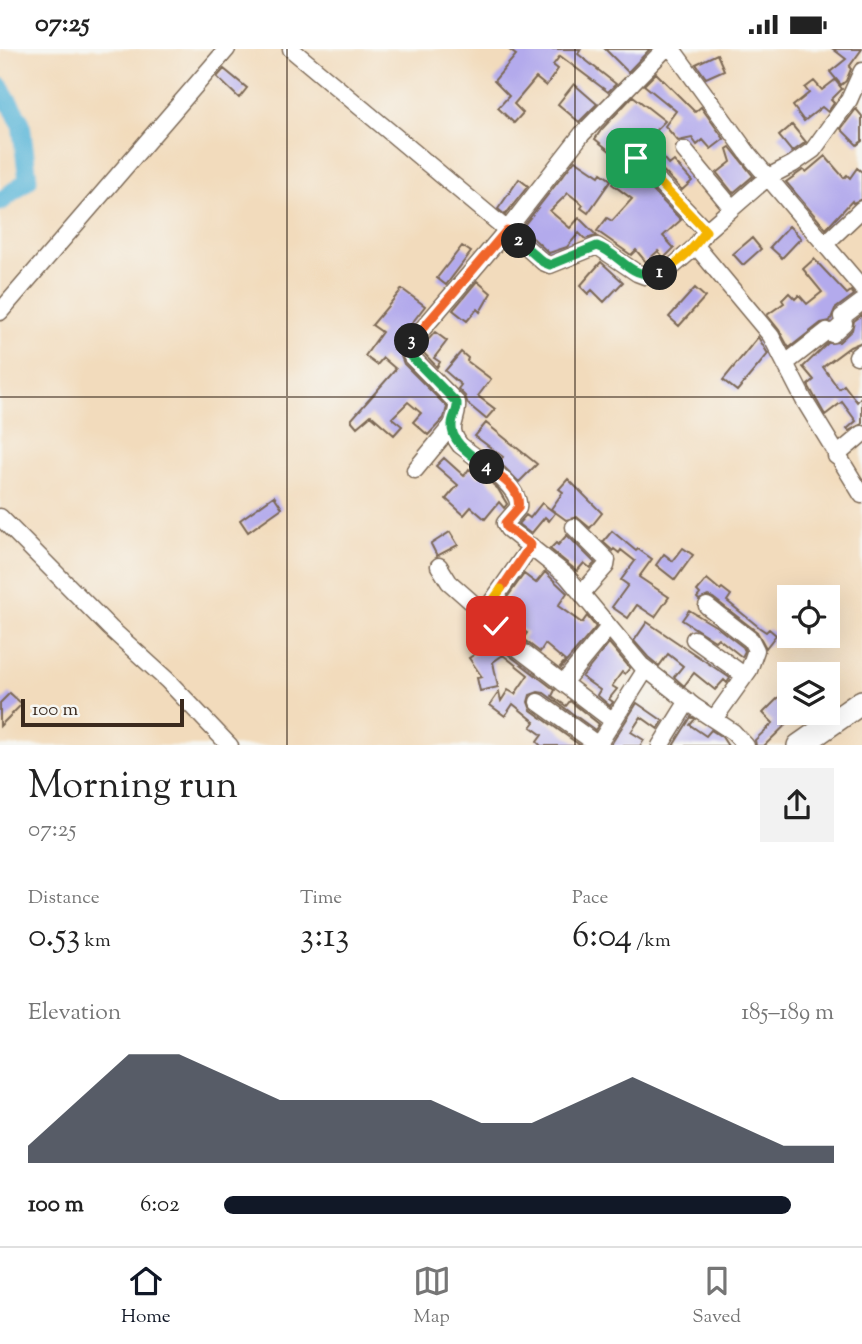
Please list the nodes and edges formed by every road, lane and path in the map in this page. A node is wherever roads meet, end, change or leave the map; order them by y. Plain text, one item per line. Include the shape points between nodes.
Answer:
1 (227, 49) edge
2 (291, 49) edge
3 (665, 49) edge
4 (672, 49) edge
5 (862, 71) edge
6 (684, 150) dead end
7 (636, 158) dead end
8 (768, 177) junction
9 (732, 208) junction
10 (862, 209) edge
11 (507, 230) junction
12 (706, 231) junction
13 (825, 244) junction
14 (696, 246) junction
15 (862, 288) edge
16 (862, 302) edge
17 (0, 312) edge
18 (786, 363) junction
19 (452, 425) junction
20 (862, 434) edge
21 (836, 456) junction
22 (415, 470) dead end
23 (862, 495) edge
24 (0, 517) edge
25 (574, 527) dead end
26 (531, 545) junction
27 (439, 566) dead end
28 (582, 593) junction
29 (707, 606) dead end
30 (484, 613) junction
31 (609, 627) junction
32 (694, 639) dead end
33 (646, 669) junction
34 (745, 676) junction
35 (564, 683) junction
36 (688, 701) junction
37 (538, 702) dead end
38 (862, 702) edge
39 (714, 719) junction
40 (613, 721) junction
41 (230, 745) edge
42 (660, 745) edge
43 (746, 745) edge
44 (799, 745) edge

1 - 17 street
2 - 11 street
3 - 11 street via 582,134
4 - 8 street
5 - 8 street via 849,100 813,150
6 - 9 street
7 - 12 street
8 - 9 street
8 - 13 street
9 - 12 street
10 - 13 street
11 - 14 street via 550,265 597,246 645,276 670,269
11 - 19 street via 408,346 412,357 457,403
12 - 14 street
13 - 15 street
14 - 18 street via 771,336
16 - 18 street via 842,317 844,323 832,334 827,331
18 - 21 street
19 - 22 street
19 - 26 street via 460,445 517,496 518,508 505,524
20 - 21 street
21 - 23 street
24 - 41 street
25 - 28 street via 607,560
26 - 28 street
26 - 30 street
27 - 30 street via 449,582
28 - 31 street
29 - 34 street via 756,650
30 - 35 street via 516,647
31 - 33 street
31 - 35 street
32 - 34 street
33 - 36 street
33 - 40 street
34 - 39 street
35 - 40 street
36 - 39 street
36 - 42 street
37 - 40 street via 598,745
38 - 44 highway
39 - 43 street

